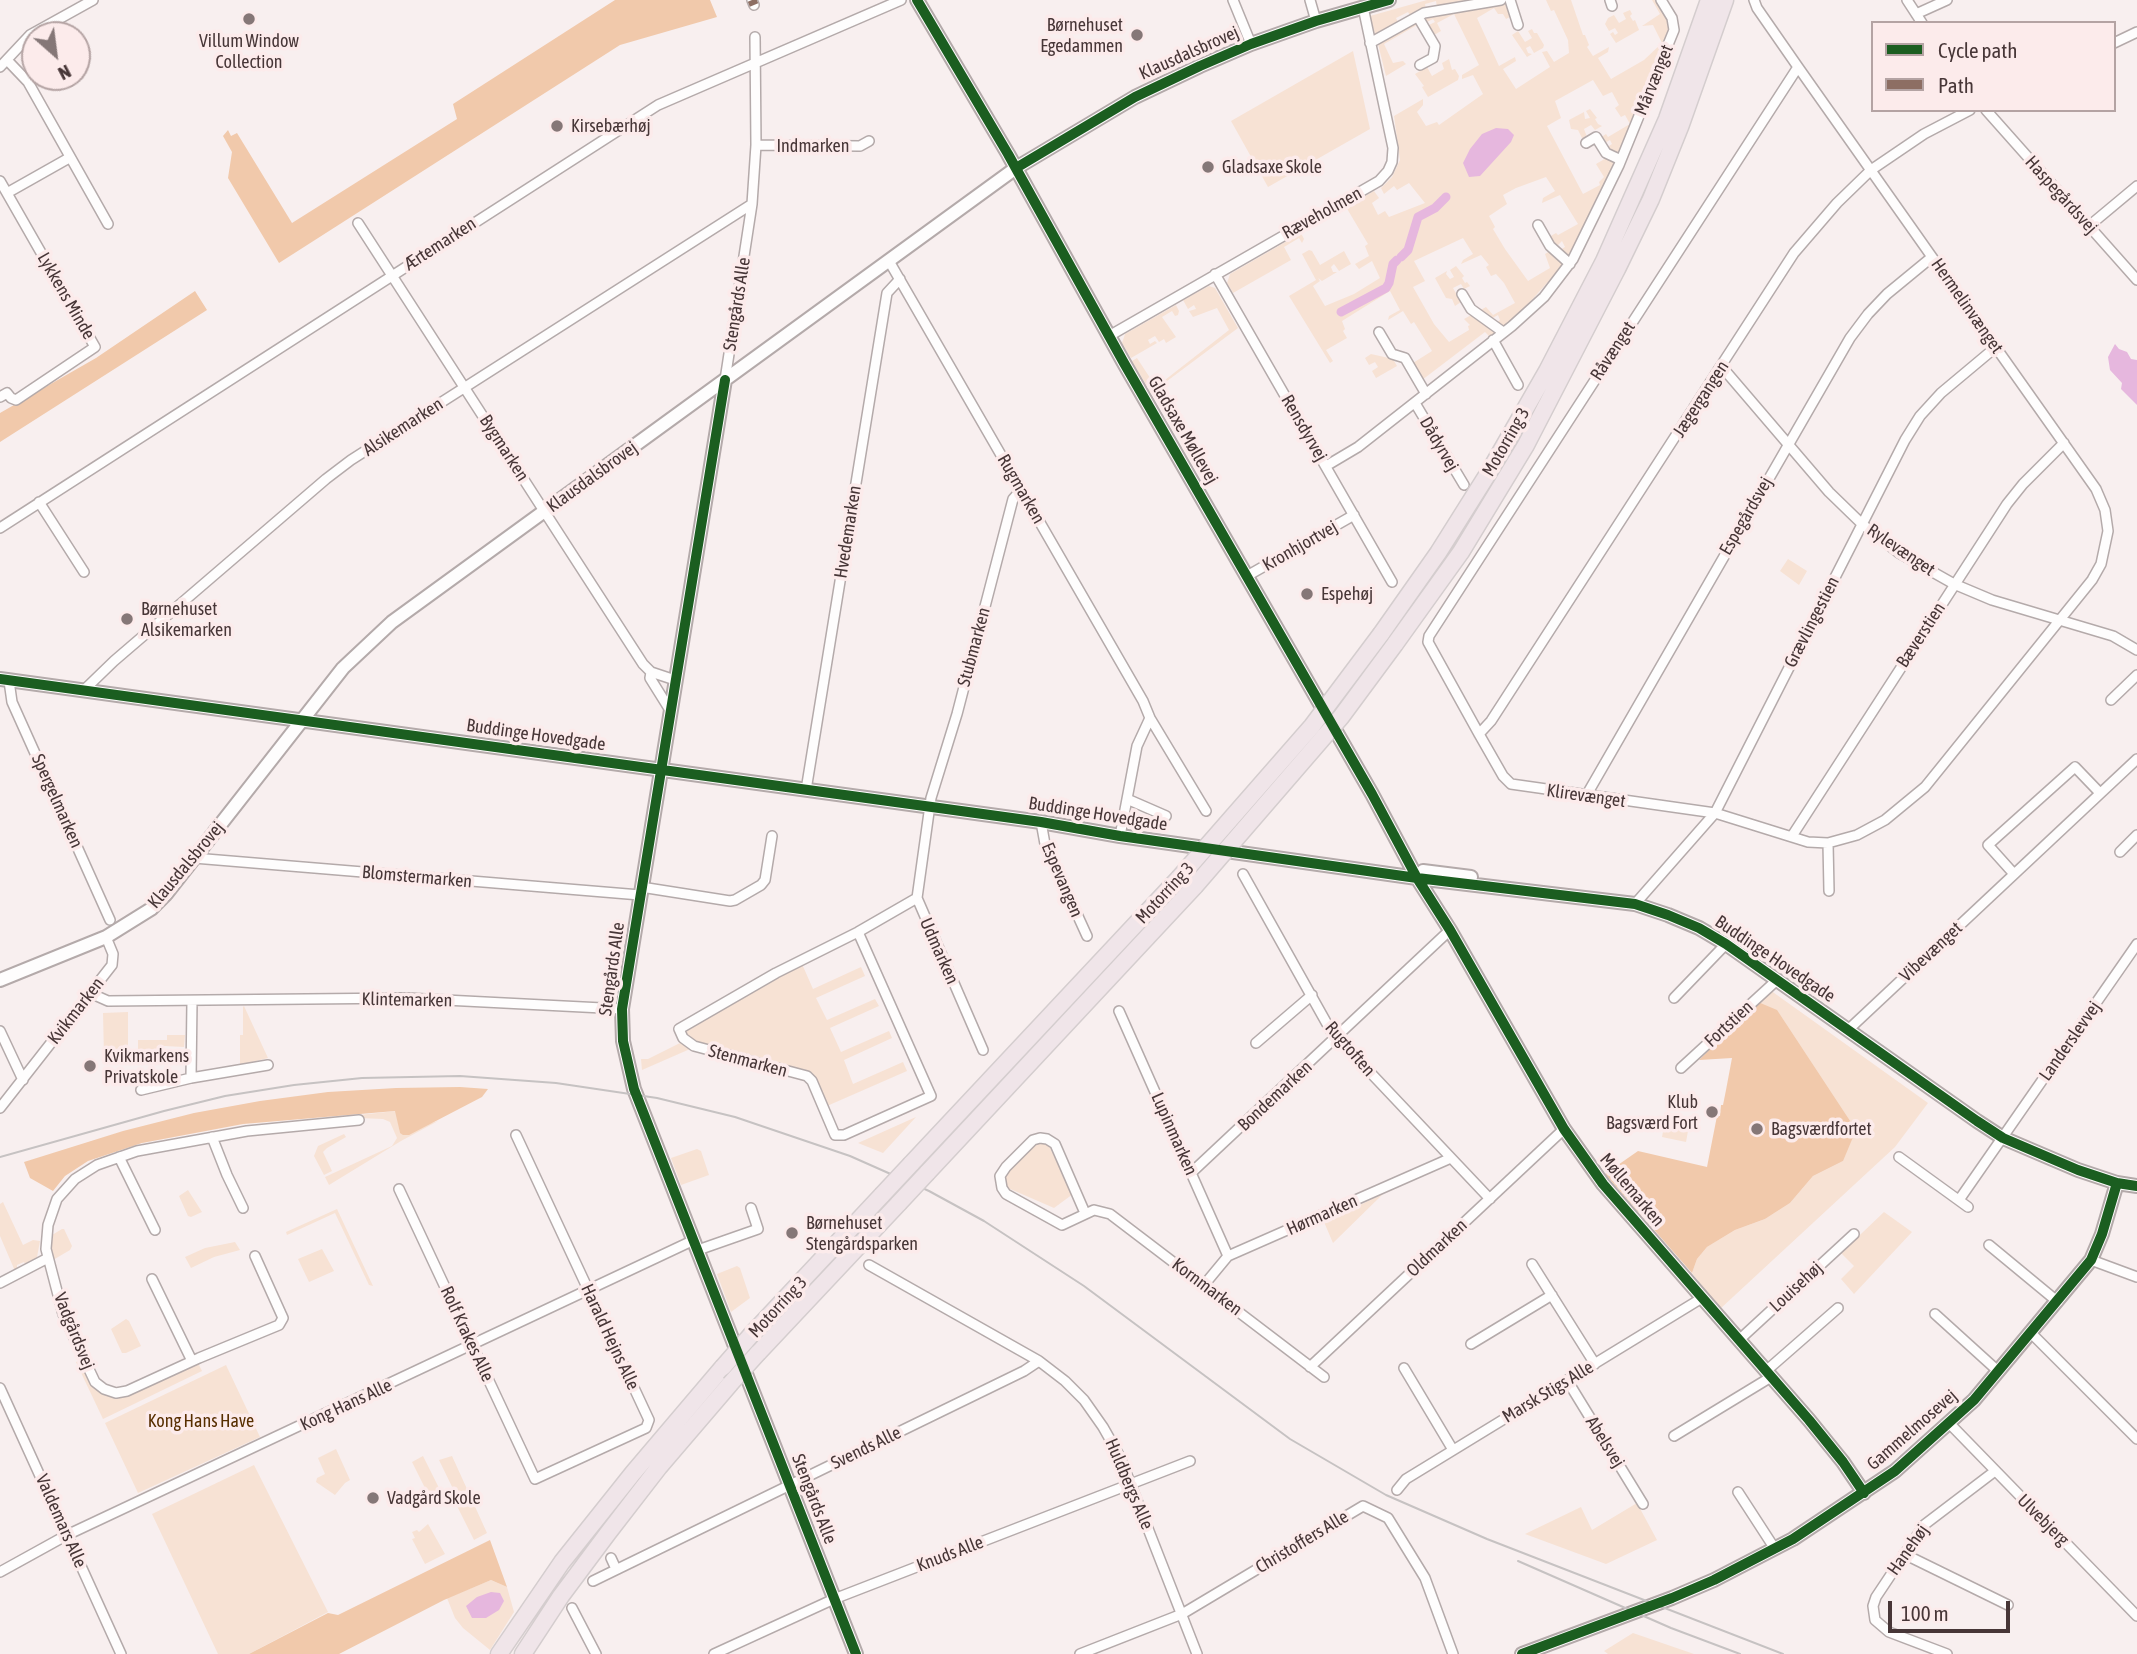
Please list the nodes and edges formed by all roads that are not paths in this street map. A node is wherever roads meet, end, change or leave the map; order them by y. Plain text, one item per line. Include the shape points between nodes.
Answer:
1 (93, 0) edge
2 (901, 0) edge
3 (917, 0) edge
4 (1233, 0) edge
5 (1310, 0) edge
6 (1389, 0) edge
7 (1501, 0) edge
8 (1510, 0) edge
9 (1661, 0) edge
10 (1709, 0) edge
11 (1725, 0) edge
12 (1754, 0) edge
13 (1906, 0) edge
14 (1947, 0) edge
15 (1363, 7) junction
16 (1916, 14) junction
17 (1418, 17) junction
18 (1316, 21) junction
19 (1921, 21) edge
20 (1518, 25) dead end
21 (2137, 32) edge
22 (755, 37) dead end
23 (2116, 42) edge
24 (1370, 43) junction
25 (1251, 44) junction
26 (3, 64) edge
27 (755, 64) junction
28 (1420, 65) dead end
29 (1798, 67) junction
30 (1966, 112) edge
31 (1988, 112) edge
32 (869, 141) dead end
33 (1586, 143) dead end
34 (756, 145) junction
35 (69, 158) junction
36 (1621, 160) junction
37 (1016, 168) junction
38 (1871, 170) junction
39 (0, 181) edge
40 (2137, 186) edge
41 (7, 194) junction
42 (752, 204) junction
43 (358, 223) dead end
44 (108, 224) dead end
45 (1538, 225) dead end
46 (2089, 226) junction
47 (1932, 257) junction
48 (889, 261) junction
49 (1570, 264) junction
50 (393, 274) junction
51 (1214, 274) junction
52 (900, 279) junction
53 (2137, 280) edge
54 (1462, 293) dead end
55 (1379, 332) dead end
56 (1503, 332) junction
57 (1109, 336) junction
58 (1493, 340) junction
59 (1996, 346) junction
60 (1722, 367) junction
61 (725, 380) junction
62 (1518, 385) dead end
63 (465, 387) junction
64 (1426, 394) junction
65 (0, 397) edge
66 (1415, 403) junction
67 (2064, 443) junction
68 (1787, 445) junction
69 (1326, 466) junction
70 (1464, 485) dead end
71 (1021, 491) junction
72 (39, 502) junction
73 (545, 511) junction
74 (1354, 515) junction
75 (1862, 524) junction
76 (0, 528) edge
77 (84, 572) dead end
78 (1247, 576) junction
79 (1392, 582) dead end
80 (1954, 584) junction
81 (2058, 621) junction
82 (1429, 636) joint
83 (1388, 639) junction
84 (2137, 650) edge
85 (651, 672) junction
86 (2137, 676) edge
87 (5, 680) edge
88 (675, 681) junction
89 (83, 691) junction
90 (2111, 700) dead end
91 (670, 710) junction
92 (1150, 718) junction
93 (300, 722) junction
94 (1479, 733) junction
95 (2137, 759) edge
96 (661, 770) junction
97 (806, 790) junction
98 (2100, 793) junction
99 (1586, 796) junction
100 (1127, 799) junction
101 (930, 807) junction
102 (1206, 811) dead end
103 (1715, 813) junction
104 (1166, 816) dead end
105 (1041, 822) junction
106 (1121, 833) junction
107 (2137, 835) edge
108 (772, 836) dead end
109 (1791, 836) junction
110 (1828, 843) junction
111 (2120, 852) dead end
112 (194, 858) junction
113 (1243, 874) dead end
114 (1415, 874) junction
115 (2014, 874) junction
116 (641, 891) junction
117 (1829, 891) dead end
118 (917, 898) junction
119 (1635, 904) junction
120 (110, 920) dead end
121 (1450, 930) junction
122 (858, 932) junction
123 (1087, 936) dead end
124 (106, 937) junction
125 (1726, 944) junction
126 (2137, 944) edge
127 (0, 980) edge
128 (1777, 980) junction
129 (90, 993) junction
130 (1312, 995) junction
131 (1674, 998) dead end
132 (192, 1001) junction
133 (622, 1010) junction
134 (1119, 1011) dead end
135 (1848, 1030) junction
136 (0, 1031) edge
137 (1336, 1037) junction
138 (1256, 1043) dead end
139 (982, 1050) dead end
140 (268, 1065) dead end
141 (1681, 1068) dead end
142 (191, 1078) junction
143 (23, 1080) junction
144 (141, 1090) dead end
145 (0, 1108) edge
146 (359, 1120) dead end
147 (1564, 1129) junction
148 (516, 1135) dead end
149 (212, 1137) junction
150 (2003, 1138) junction
151 (119, 1157) junction
152 (1899, 1157) dead end
153 (1451, 1158) junction
154 (1191, 1173) junction
155 (2117, 1183) junction
156 (2137, 1186) edge
157 (399, 1189) dead end
158 (1490, 1199) junction
159 (1959, 1200) junction
160 (1968, 1207) dead end
161 (243, 1208) dead end
162 (751, 1208) dead end
163 (1085, 1213) junction
164 (155, 1230) dead end
165 (1854, 1234) dead end
166 (696, 1245) junction
167 (1989, 1245) dead end
168 (255, 1256) dead end
169 (1228, 1256) junction
170 (47, 1259) junction
171 (2091, 1260) junction
172 (1532, 1264) dead end
173 (869, 1265) dead end
174 (2137, 1277) edge
175 (152, 1279) dead end
176 (0, 1283) edge
177 (1204, 1285) junction
178 (588, 1290) junction
179 (1552, 1295) junction
180 (1702, 1298) junction
181 (2058, 1302) junction
182 (1838, 1308) dead end
183 (1935, 1314) dead end
184 (2032, 1334) junction
185 (1739, 1340) junction
186 (1471, 1344) dead end
187 (472, 1345) junction
188 (1039, 1360) junction
189 (192, 1361) junction
190 (1595, 1364) junction
191 (1310, 1367) junction
192 (1404, 1368) dead end
193 (1999, 1372) junction
194 (1769, 1374) junction
195 (1324, 1377) dead end
196 (1567, 1380) junction
197 (0, 1388) edge
198 (1950, 1424) junction
199 (1674, 1436) dead end
200 (2137, 1439) edge
201 (1453, 1450) junction
202 (1190, 1461) dead end
203 (1995, 1471) junction
204 (535, 1479) joint
205 (1131, 1484) junction
206 (790, 1486) junction
207 (1397, 1490) dead end
208 (1738, 1492) dead end
209 (1864, 1493) junction
210 (1643, 1504) dead end
211 (67, 1535) junction
212 (1775, 1549) junction
213 (1905, 1553) junction
214 (611, 1558) dead end
215 (616, 1569) junction
216 (0, 1572) edge
217 (593, 1581) dead end
218 (834, 1599) junction
219 (2008, 1605) dead end
220 (572, 1608) dead end
221 (1182, 1614) junction
222 (2137, 1616) edge
223 (1529, 1653) edge
224 (121, 1654) edge
225 (499, 1654) edge
226 (523, 1654) edge
227 (596, 1654) edge
228 (714, 1654) edge
229 (856, 1654) edge
230 (1080, 1654) edge
231 (1197, 1654) edge
232 (1453, 1654) edge
233 (1947, 1654) edge

1 - 26 street via 30,35
2 - 27 street, Ærtemarken
3 - 37 street, Gladsaxe Møllevej
4 - 25 street, Klausdalsbrovej
5 - 18 street
6 - 15 street, Klausdalsbrovej
7 - 17 street
8 - 20 street
9 - 36 street, Mårvænget via 1674,30
10 - 83 highway, Motorring 3 via 1667,120 1604,261 1547,371
11 - 83 highway, Motorring 3 via 1651,199 1526,445 1461,552
12 - 29 street, Hermelinvænget
13 - 16 street
14 - 16 street
15 - 18 street, Klausdalsbrovej
15 - 24 street, Ræveholmen
16 - 19 street
17 - 24 street
17 - 28 street via 1435,46 1433,58
18 - 25 street, Klausdalsbrovej
21 - 23 street
22 - 27 street, Stengårds Alle
24 - 51 street, Ræveholmen via 1393,148 1388,171 1379,181
25 - 37 street, Klausdalsbrovej via 1135,97
26 - 35 street via 28,82
27 - 34 street, Stengårds Alle
27 - 50 street, Ærtemarken via 658,105
29 - 38 street, Hermelinvænget
29 - 82 street, Råvænget
30 - 38 street, Jægergangen
31 - 46 street, Haspegårdsvej
32 - 34 street, Indmarken via 860,146
33 - 36 street via 1596,137 1605,153
34 - 42 street, Stengårds Alle
35 - 41 street
35 - 44 street
36 - 49 street, Mårvænget
37 - 48 street, Klausdalsbrovej
37 - 57 street, Gladsaxe Møllevej
38 - 47 street, Hermelinvænget
38 - 60 street, Jægergangen via 1794,253
39 - 41 street, Lykkens Minde
40 - 46 street
41 - 65 street, Lykkens Minde via 95,347 16,400 8,393
42 - 61 street, Stengårds Alle
42 - 63 street, Alsikemarken
43 - 50 street, Bygmarken
45 - 49 street via 1550,246
46 - 53 street, Haspegårdsvej
47 - 59 street, Hermelinvænget
47 - 68 street, Espegårdsvej via 1868,314
48 - 52 street, Rugmarken
48 - 61 street, Klausdalsbrovej
49 - 56 street, Mårvænget via 1544,297
50 - 63 street, Bygmarken
50 - 72 street, Ærtemarken
51 - 57 street, Ræveholmen
51 - 69 street, Rensdyrvej
52 - 71 street, Rugmarken
52 - 97 street, Hvedemarken via 887,293
54 - 56 street via 1471,309
55 - 64 street via 1392,354 1405,358
56 - 58 street, Mårvænget
57 - 78 street, Gladsaxe Møllevej
58 - 62 street
58 - 64 street, Mårvænget
59 - 67 street, Hermelinvænget
59 - 75 street, Grævlingestien via 1920,416
60 - 68 street, Rylevænget
60 - 94 street, Jægergangen
61 - 73 street, Klausdalsbrovej
61 - 88 street, Stengårds Alle
63 - 73 street, Bygmarken
63 - 89 street, Alsikemarken via 326,479
64 - 66 street, Mårvænget
66 - 69 street, Mårvænget
66 - 70 street, Dådyrvej
67 - 80 street, Bæverstien via 2023,484
67 - 81 street, Hermelinvænget via 2096,489 2108,531 2101,564
68 - 75 street, Rylevænget
68 - 99 street, Espegårdsvej
69 - 74 street, Rensdyrvej
71 - 92 street, Rugmarken
71 - 101 street, Stubmarken via 1013,499
72 - 76 street, Ærtemarken
72 - 77 street
73 - 85 street, Bygmarken
73 - 93 street, Klausdalsbrovej via 392,622 343,668
74 - 78 street, Kronhjortvej
74 - 79 street, Rensdyrvej
75 - 80 street, Rylevænget
75 - 103 street, Grævlingestien
78 - 114 street, Gladsaxe Møllevej
80 - 81 street, Rylevænget
80 - 109 street, Bæverstien
81 - 84 street, Rylevænget via 2113,636
81 - 110 street, Klirevænget via 1926,787 1885,820
82 - 94 street, Klirevænget via 1430,649
83 - 225 highway, Motorring 3, bridge via 1180,878 751,1335 562,1562
83 - 226 highway, Motorring 3, bridge via 1341,717 1195,886 758,1353 659,1467
85 - 88 street
85 - 91 street, Bygmarken via 650,678
86 - 90 street
87 - 89 street, Buddinge Hovedgade
87 - 120 street, Spergelmarken
88 - 91 street, Stengårds Alle
89 - 93 street, Buddinge Hovedgade
91 - 96 street, Stengårds Alle
92 - 100 street via 1137,746
92 - 102 street, Rugmarken
93 - 96 street, Buddinge Hovedgade
93 - 112 street, Klausdalsbrovej
94 - 99 street, Klirevænget via 1511,784
95 - 98 street, Vibevænget
96 - 97 street, Buddinge Hovedgade
96 - 116 street, Stengårds Alle
97 - 101 street, Buddinge Hovedgade
98 - 115 street, Vibevænget
98 - 115 street via 2075,766 1989,845
99 - 103 street, Klirevænget
100 - 104 street
100 - 106 street
101 - 105 street, Buddinge Hovedgade
101 - 118 street, Udmarken
103 - 109 street, Klirevænget
103 - 119 street, Grævlingestien
105 - 106 street, Buddinge Hovedgade
105 - 123 street, Espevangen via 1045,845
106 - 114 street, Buddinge Hovedgade
107 - 111 street
108 - 116 street, Blomstermarken via 765,880 735,900
109 - 110 street, Klirevænget
110 - 117 street
112 - 116 street, Blomstermarken
112 - 124 street, Klausdalsbrovej via 151,909
113 - 130 street, Rugtoften
114 - 119 street, Buddinge Hovedgade via 1450,873 1524,889
114 - 121 street, Møllemarken
115 - 135 street, Vibevænget
116 - 133 street, Stengårds Alle
118 - 122 street, Stenmarken
118 - 139 street, Udmarken
119 - 125 street, Buddinge Hovedgade
121 - 137 street, Bondemarken
121 - 147 street, Møllemarken
122 - 122 street, Stenmarken via 679,1029 683,1038 694,1046 807,1076 835,1135 931,1096
124 - 127 street, Klausdalsbrovej
124 - 129 street, Kvikmarken via 114,960
125 - 128 street, Buddinge Hovedgade
125 - 131 street
126 - 150 street, Landerslevvej
128 - 135 street, Buddinge Hovedgade
128 - 141 street, Fortstien
129 - 132 street, Klintemarken via 108,1002
129 - 143 street, Kvikmarken
130 - 137 street, Rugtoften
130 - 138 street
132 - 133 street, Klintemarken via 406,998
132 - 142 street
133 - 166 street, Stengårds Alle via 629,1073
134 - 154 street, Lupinmarken
135 - 150 street, Buddinge Hovedgade
136 - 143 street
137 - 153 street, Rugtoften
137 - 154 street, Bondemarken
140 - 142 street
142 - 144 street
143 - 145 street, Kvikmarken
146 - 149 street, Vadgårdsvej
147 - 158 street, Oldmarken
147 - 180 street, Møllemarken via 1603,1184
148 - 178 street, Harald Hejns Alle
149 - 151 street, Vadgårdsvej
149 - 161 street
150 - 155 street, Buddinge Hovedgade
150 - 159 street, Landerslevvej
151 - 164 street
151 - 170 street, Vadgårdsvej via 85,1171 57,1199 48,1225
152 - 159 street
153 - 158 street, Rugtoften
153 - 169 street, Hørmarken
154 - 169 street, Lupinmarken
155 - 156 street, Buddinge Hovedgade
155 - 171 street, Gammelmosevej
157 - 187 street, Rolf Krakes Alle
158 - 191 street, Oldmarken
159 - 160 street
162 - 166 street, Kong Hans Alle via 758,1229
163 - 163 street, Kornmarken via 1055,1144 1047,1139 1033,1140 1000,1176 1006,1194 1062,1225
163 - 177 street, Kornmarken via 1110,1214
165 - 185 street, Louisehøj
166 - 178 street, Kong Hans Alle
166 - 206 street, Stengårds Alle
167 - 181 street
168 - 189 street, Vadgårdsvej via 283,1321
169 - 177 street, Hørmarken
170 - 176 street
170 - 189 street, Vadgårdsvej via 63,1314 95,1382 103,1389 127,1391
171 - 174 street
171 - 181 street, Gammelmosevej
172 - 179 street
173 - 188 street, Huldbergs Alle
175 - 189 street
177 - 191 street, Kornmarken
178 - 187 street, Kong Hans Alle
178 - 204 street, Harald Hejns Alle via 649,1420 646,1428
179 - 186 street
179 - 190 street
180 - 185 street, Møllemarken
180 - 190 street, Marsk Stigs Alle
181 - 184 street, Gammelmosevej
182 - 194 street
183 - 193 street
184 - 193 street, Gammelmosevej
184 - 200 street
185 - 194 street, Møllemarken
187 - 204 street, Rolf Krakes Alle
187 - 211 street, Kong Hans Alle
188 - 205 street, Huldbergs Alle via 1069,1385 1104,1427
188 - 206 street, Svends Alle
190 - 196 street, Marsk Stigs Alle
191 - 195 street, Kornmarken
192 - 201 street
193 - 198 street, Gammelmosevej
194 - 199 street
194 - 209 street, Møllemarken
196 - 201 street, Marsk Stigs Alle
196 - 210 street, Abelsvej
197 - 211 street, Valdemars Alle
198 - 203 street, Ulvebjerg
198 - 209 street, Gammelmosevej
201 - 207 street, Marsk Stigs Alle via 1406,1479
202 - 205 street, Knuds Alle
203 - 213 street, Hanehøj via 1934,1515
203 - 222 street, Ulvebjerg
205 - 218 street, Knuds Alle
205 - 221 street, Huldbergs Alle
206 - 215 street, Svends Alle
206 - 218 street, Stengårds Alle
208 - 212 street
209 - 212 street, Gammelmosevej
211 - 216 street, Kong Hans Alle
211 - 224 street, Valdemars Alle
212 - 223 street, Gammelmosevej via 1672,1598
213 - 219 street
213 - 233 street, Hanehøj via 1876,1597 1875,1620 1889,1632
214 - 215 street
215 - 217 street, Svends Alle
218 - 228 street, Knuds Alle
218 - 229 street, Stengårds Alle
220 - 227 street
221 - 230 street, Christoffers Alle
221 - 231 street, Huldbergs Alle
221 - 232 street, Christoffers Alle via 1363,1506 1388,1518 1425,1578

